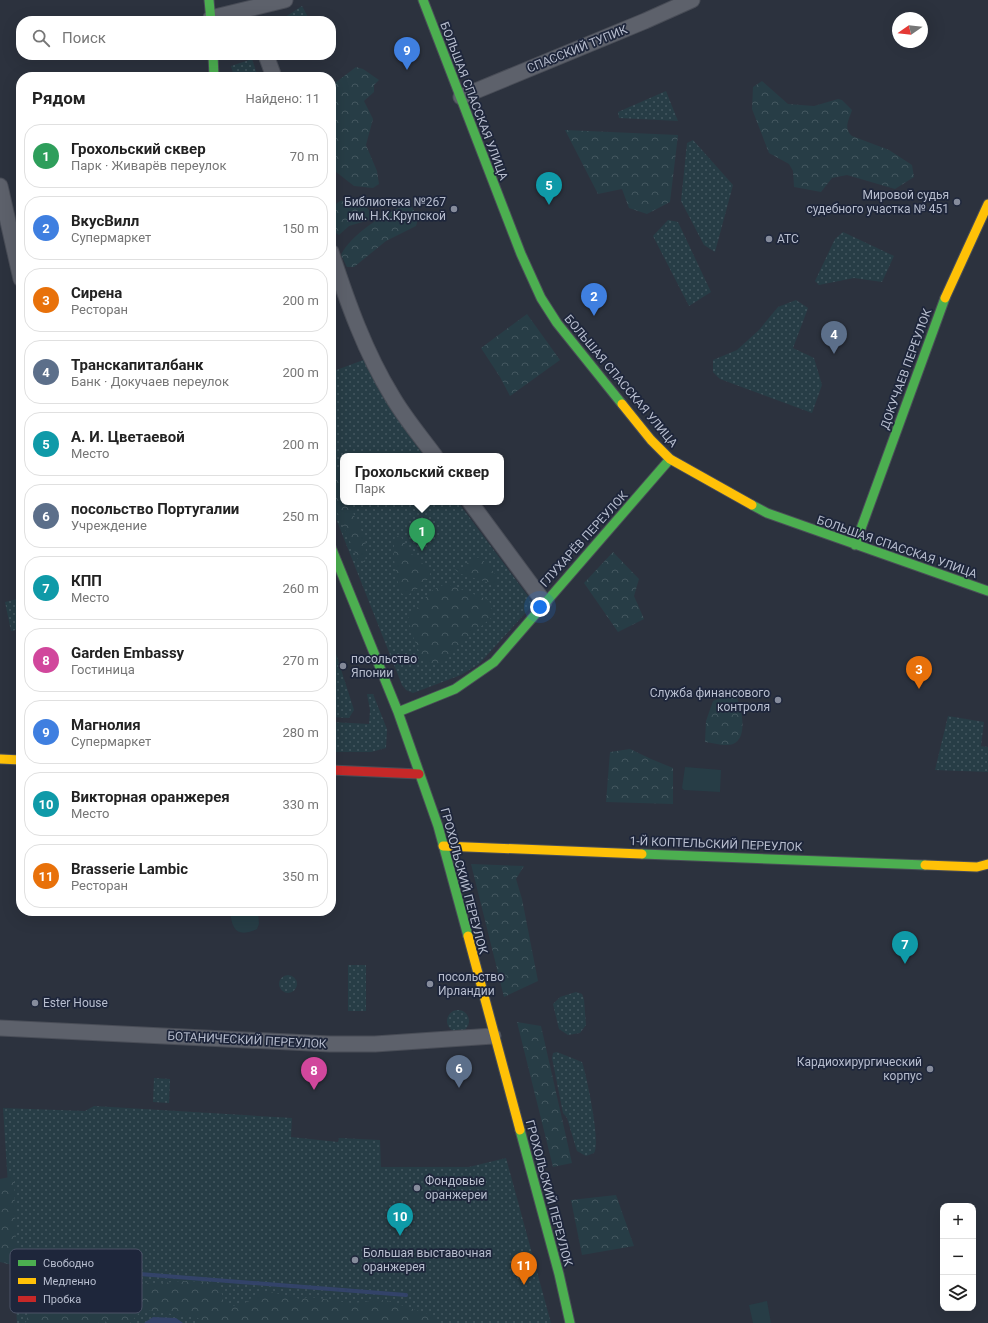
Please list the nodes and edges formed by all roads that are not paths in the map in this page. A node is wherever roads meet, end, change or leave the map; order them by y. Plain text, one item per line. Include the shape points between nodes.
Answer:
1 (209, 0) edge
2 (285, 0) edge
3 (423, 0) edge
4 (692, 0) edge
5 (253, 15) edge
6 (211, 16) edge
7 (213, 60) edge
8 (268, 60) edge
9 (214, 72) edge
10 (272, 72) edge
11 (461, 97) junction
12 (0, 186) edge
13 (988, 204) edge
14 (16, 257) edge
15 (336, 266) edge
16 (433, 453) edge
17 (670, 459) junction
18 (472, 505) edge
19 (855, 545) junction
20 (336, 559) edge
21 (988, 591) edge
22 (544, 602) junction
23 (398, 712) junction
24 (0, 759) edge
25 (16, 760) edge
26 (336, 770) edge
27 (419, 774) junction
28 (443, 846) junction
29 (988, 864) edge
30 (0, 1028) edge
31 (494, 1036) junction
32 (570, 1323) edge

1 - 6 street
2 - 5 street
3 - 11 street, БОЛЬШАЯ СПАССКАЯ УЛИЦА
4 - 11 street, СПАССКИЙ ТУПИК
7 - 9 street
8 - 10 street
11 - 17 street, БОЛЬШАЯ СПАССКАЯ УЛИЦА via 518,247 541,298 582,356 651,440
12 - 14 street
13 - 19 street, ДОКУЧАЕВ ПЕРЕУЛОК via 939,312
15 - 16 street via 360,331 384,383 392,398
17 - 19 street, БОЛЬШАЯ СПАССКАЯ УЛИЦА via 767,513
17 - 22 street, ГЛУХАРЁВ ПЕРЕУЛОК
18 - 22 street
19 - 21 street, БОЛЬШАЯ СПАССКАЯ УЛИЦА
20 - 23 street, ГРОХОЛЬСКИЙ ПЕРЕУЛОК
22 - 23 street, ГЛУХАРЁВ ПЕРЕУЛОК via 501,654 476,675 455,688
23 - 27 street, ГРОХОЛЬСКИЙ ПЕРЕУЛОК
24 - 25 street
26 - 27 street
27 - 28 street, ГРОХОЛЬСКИЙ ПЕРЕУЛОК
28 - 29 street, 1-Й КОПТЕЛЬСКИЙ ПЕРЕУЛОК via 977,867
28 - 31 street, ГРОХОЛЬСКИЙ ПЕРЕУЛОК
30 - 31 street, БОТАНИЧЕСКИЙ ПЕРЕУЛОК via 330,1044 375,1044
31 - 32 street, ГРОХОЛЬСКИЙ ПЕРЕУЛОК via 557,1266

